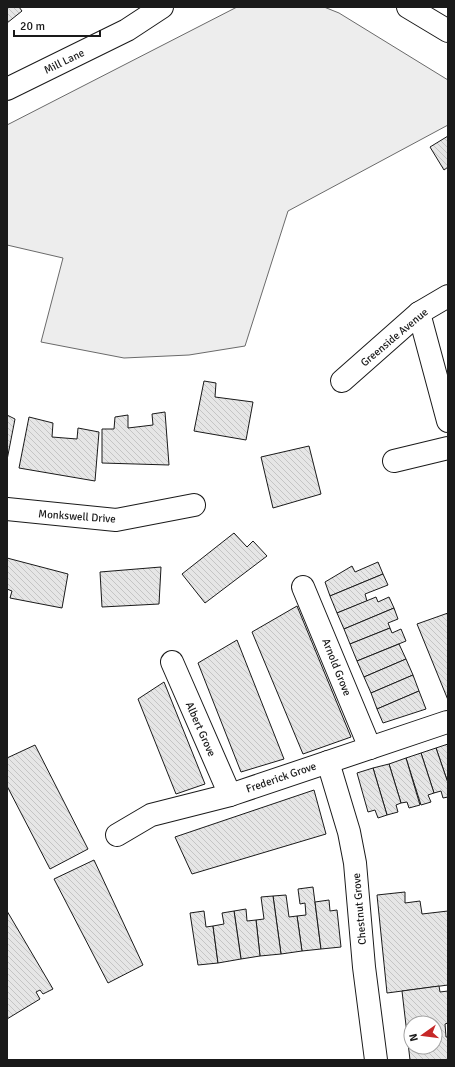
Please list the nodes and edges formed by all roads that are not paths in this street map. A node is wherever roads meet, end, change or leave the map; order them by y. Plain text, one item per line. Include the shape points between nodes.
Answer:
1 (162, 7) edge
2 (408, 7) edge
3 (448, 31) edge
4 (7, 89) edge
5 (448, 296) edge
6 (419, 313) junction
7 (342, 381) dead end
8 (448, 420) edge
9 (448, 448) edge
10 (394, 461) dead end
11 (194, 504) dead end
12 (7, 509) edge
13 (304, 587) dead end
14 (172, 662) dead end
15 (447, 722) edge
16 (370, 748) junction
17 (328, 762) junction
18 (230, 795) junction
19 (116, 835) dead end
20 (376, 1060) edge

1 - 4 street, Mill Lane via 127,30
2 - 3 street
5 - 6 street, Greenside Avenue
6 - 7 street, Greenside Avenue
6 - 8 street
9 - 10 street
11 - 12 street, Monkswell Drive via 116,520
13 - 16 street, Arnold Grove
14 - 18 street, Albert Grove
15 - 16 street, Frederick Grove
16 - 17 street, Frederick Grove
17 - 18 street, Frederick Grove
17 - 20 street, Chestnut Grove via 356,863 364,967
18 - 19 street, Frederick Grove via 151,815

